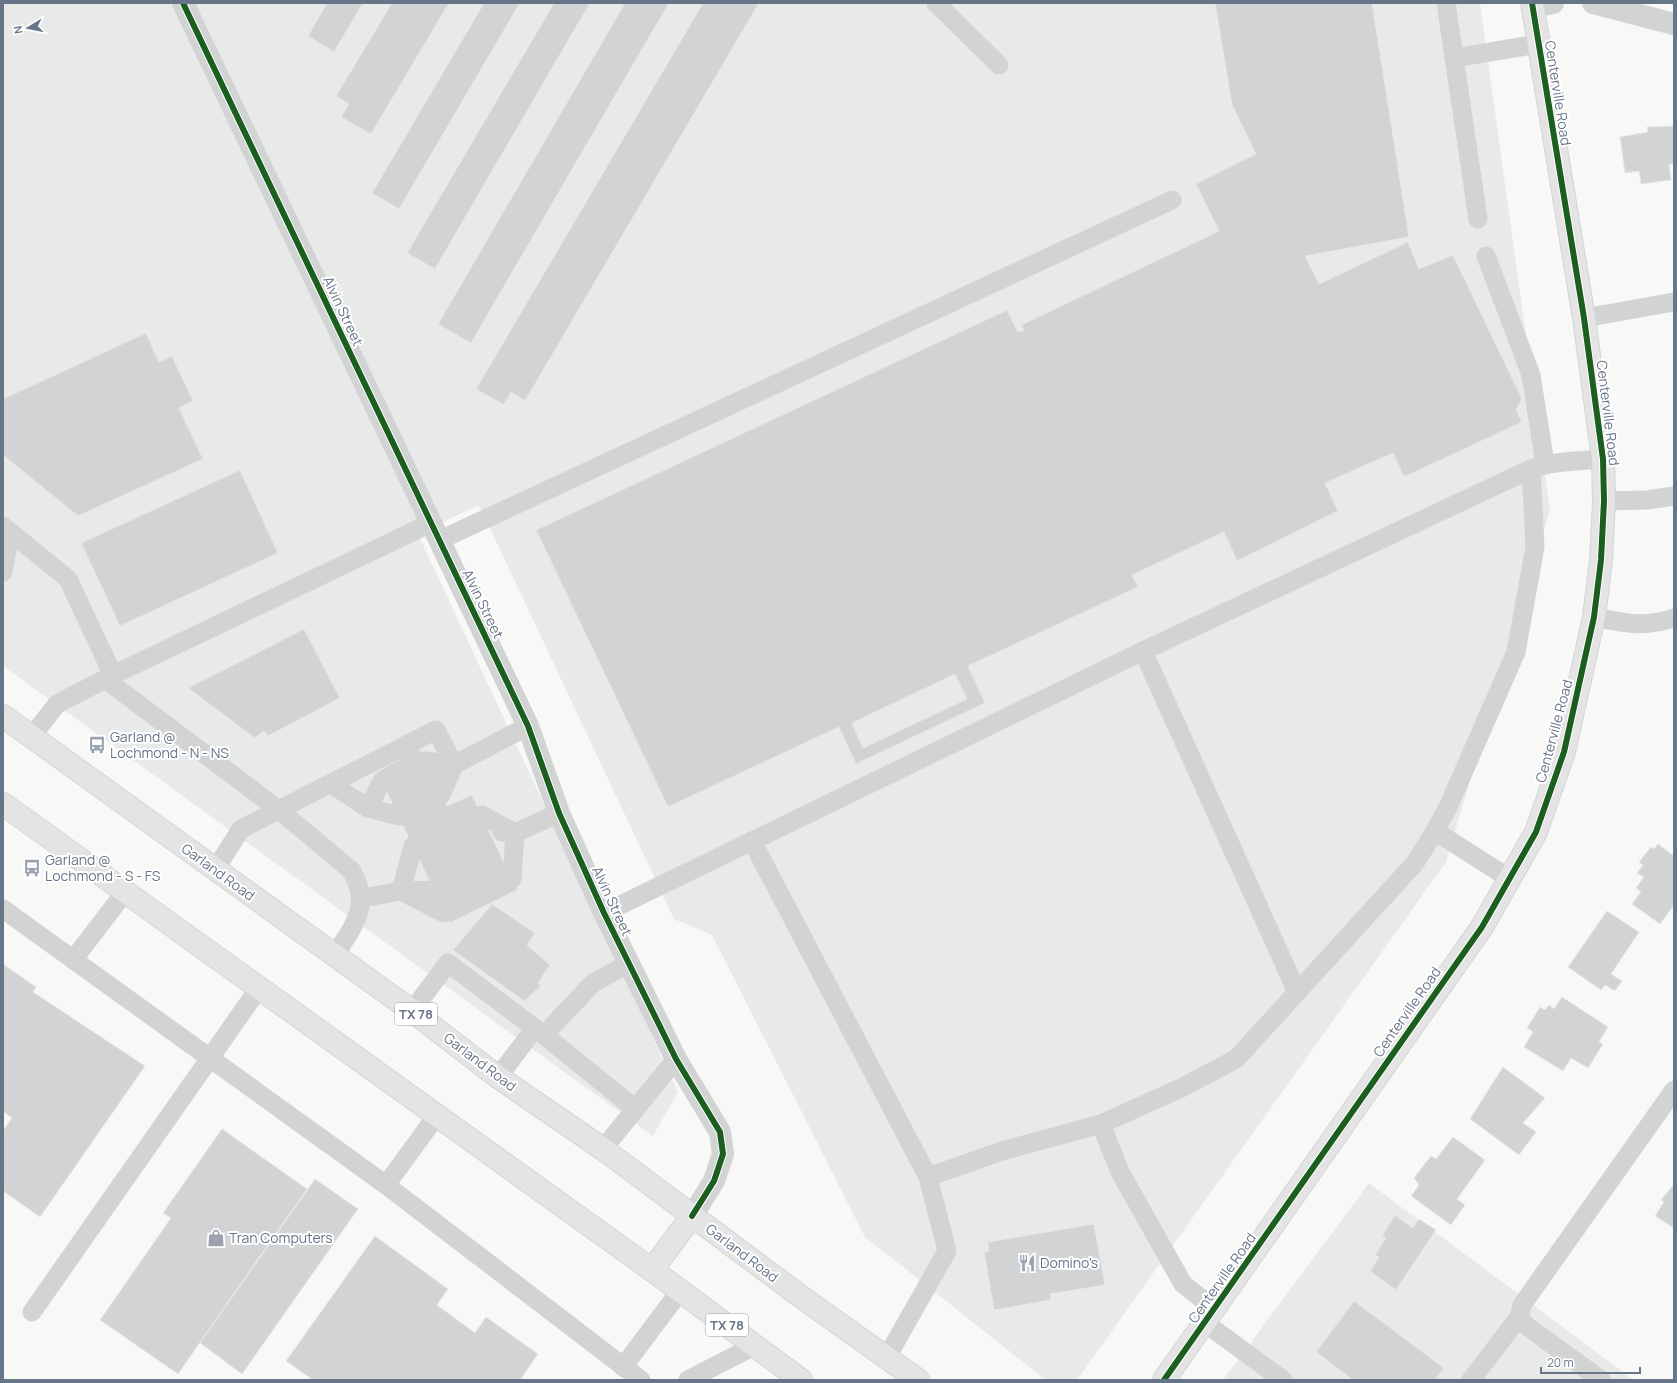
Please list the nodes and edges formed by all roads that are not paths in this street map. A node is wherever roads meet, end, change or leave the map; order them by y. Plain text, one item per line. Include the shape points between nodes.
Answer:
1 (183, 3) edge
2 (936, 3) edge
3 (1446, 3) edge
4 (1593, 3) edge
5 (1539, 4) edge
6 (1674, 24) edge
7 (1538, 44) junction
8 (1454, 58) junction
9 (999, 65) dead end
10 (1172, 200) dead end
11 (1478, 219) dead end
12 (1486, 256) dead end
13 (1674, 302) edge
14 (1584, 318) junction
15 (1603, 459) junction
16 (1538, 466) junction
17 (1674, 496) edge
18 (1604, 501) junction
19 (5, 531) edge
20 (435, 532) junction
21 (3, 572) edge
22 (1594, 617) junction
23 (1674, 618) edge
24 (1143, 651) junction
25 (109, 677) junction
26 (3, 716) edge
27 (528, 726) junction
28 (32, 736) junction
29 (454, 766) junction
30 (429, 768) dead end
31 (331, 784) junction
32 (386, 789) dead end
33 (441, 794) dead end
34 (3, 804) edge
35 (368, 808) junction
36 (279, 810) junction
37 (559, 813) junction
38 (399, 816) dead end
39 (486, 824) dead end
40 (1435, 831) junction
41 (515, 833) junction
42 (752, 841) junction
43 (417, 855) dead end
44 (502, 858) dead end
45 (215, 870) junction
46 (512, 879) dead end
47 (1510, 879) junction
48 (434, 890) dead end
49 (401, 891) junction
50 (125, 892) junction
51 (362, 898) junction
52 (3, 909) edge
53 (444, 913) dead end
54 (604, 913) junction
55 (335, 955) junction
56 (73, 960) junction
57 (628, 964) junction
58 (259, 988) junction
59 (1297, 992) junction
60 (412, 1011) junction
61 (539, 1032) junction
62 (210, 1057) junction
63 (676, 1059) junction
64 (498, 1077) junction
65 (1674, 1090) edge
66 (634, 1108) junction
67 (437, 1116) junction
68 (1101, 1124) junction
69 (603, 1149) junction
70 (928, 1177) junction
71 (386, 1185) junction
72 (692, 1216) junction
73 (652, 1270) junction
74 (680, 1291) junction
75 (32, 1312) dead end
76 (1210, 1316) junction
77 (1519, 1317) junction
78 (754, 1346) junction
79 (887, 1357) junction
80 (623, 1366) junction
81 (1477, 1378) edge
82 (641, 1380) edge
83 (688, 1380) edge
84 (801, 1380) edge
85 (918, 1380) edge
86 (1164, 1380) edge
87 (1283, 1380) edge
88 (1601, 1380) edge

1 - 20 street, Alvin Street
2 - 9 lane
3 - 8 lane
4 - 6 street
5 - 7 main road, Centerville Road
7 - 8 lane
7 - 14 main road, Centerville Road
8 - 11 lane
10 - 20 lane
12 - 16 lane via 1531,375
13 - 14 lane
14 - 15 main road, Centerville Road
15 - 16 lane
15 - 18 main road, Centerville Road
16 - 24 lane
16 - 40 lane via 1535,547 1516,652
17 - 18 lane via 1647,500
18 - 22 main road, Centerville Road via 1601,560
19 - 21 lane
19 - 25 lane via 68,579
20 - 25 lane
20 - 27 street, Alvin Street
22 - 23 lane via 1637,625
22 - 47 main road, Centerville Road via 1564,752 1536,832
24 - 42 lane
24 - 59 lane
25 - 28 lane via 57,704
25 - 36 lane
26 - 28 main road, Garland Road / TX 78
27 - 29 lane
27 - 37 street, Alvin Street
28 - 45 main road, Garland Road / TX 78
29 - 30 lane
29 - 31 lane via 436,730
29 - 33 lane
31 - 35 lane
31 - 36 lane
32 - 35 lane
34 - 50 main road, TX 78
35 - 38 lane
36 - 45 lane via 241,829
36 - 51 lane via 351,870 359,883
37 - 41 lane
37 - 54 street, Alvin Street
39 - 41 lane
40 - 47 lane
40 - 59 lane via 1415,863
41 - 44 lane
41 - 46 lane
42 - 54 lane
42 - 70 lane
43 - 49 lane
45 - 55 main road, Garland Road / TX 78
47 - 76 main road, Centerville Road via 1482,927
48 - 49 lane
49 - 51 lane
49 - 53 lane
50 - 56 lane
50 - 58 main road, TX 78
51 - 55 lane via 356,922
52 - 56 lane
54 - 57 street, Alvin Street
55 - 60 main road, Garland Road / TX 78
56 - 62 lane
57 - 61 lane via 593,983
57 - 63 street, Alvin Street
58 - 62 lane
58 - 67 main road, TX 78
59 - 68 lane via 1236,1059 1181,1088
60 - 61 lane via 448,963
60 - 64 main road, Garland Road / TX 78
61 - 64 lane
61 - 66 lane
62 - 71 lane
62 - 75 lane
63 - 66 lane
63 - 72 street, Alvin Street via 720,1132 723,1154 714,1181
64 - 69 main road, Garland Road / TX 78
65 - 77 lane via 1522,1305
66 - 69 lane
67 - 71 lane
67 - 73 main road, TX 78
68 - 70 lane via 1002,1152
68 - 76 lane via 1120,1172 1183,1284
69 - 72 main road, Garland Road / TX 78
70 - 79 lane via 947,1251
71 - 80 lane
72 - 73 main road
72 - 79 main road, Garland Road / TX 78
73 - 74 main road, TX 78
74 - 78 main road, TX 78
74 - 80 lane
76 - 86 main road, Centerville Road
76 - 87 lane
77 - 81 lane
77 - 88 lane via 1528,1327
78 - 83 lane
78 - 84 main road, TX 78
79 - 85 main road, Garland Road / TX 78
80 - 82 lane

